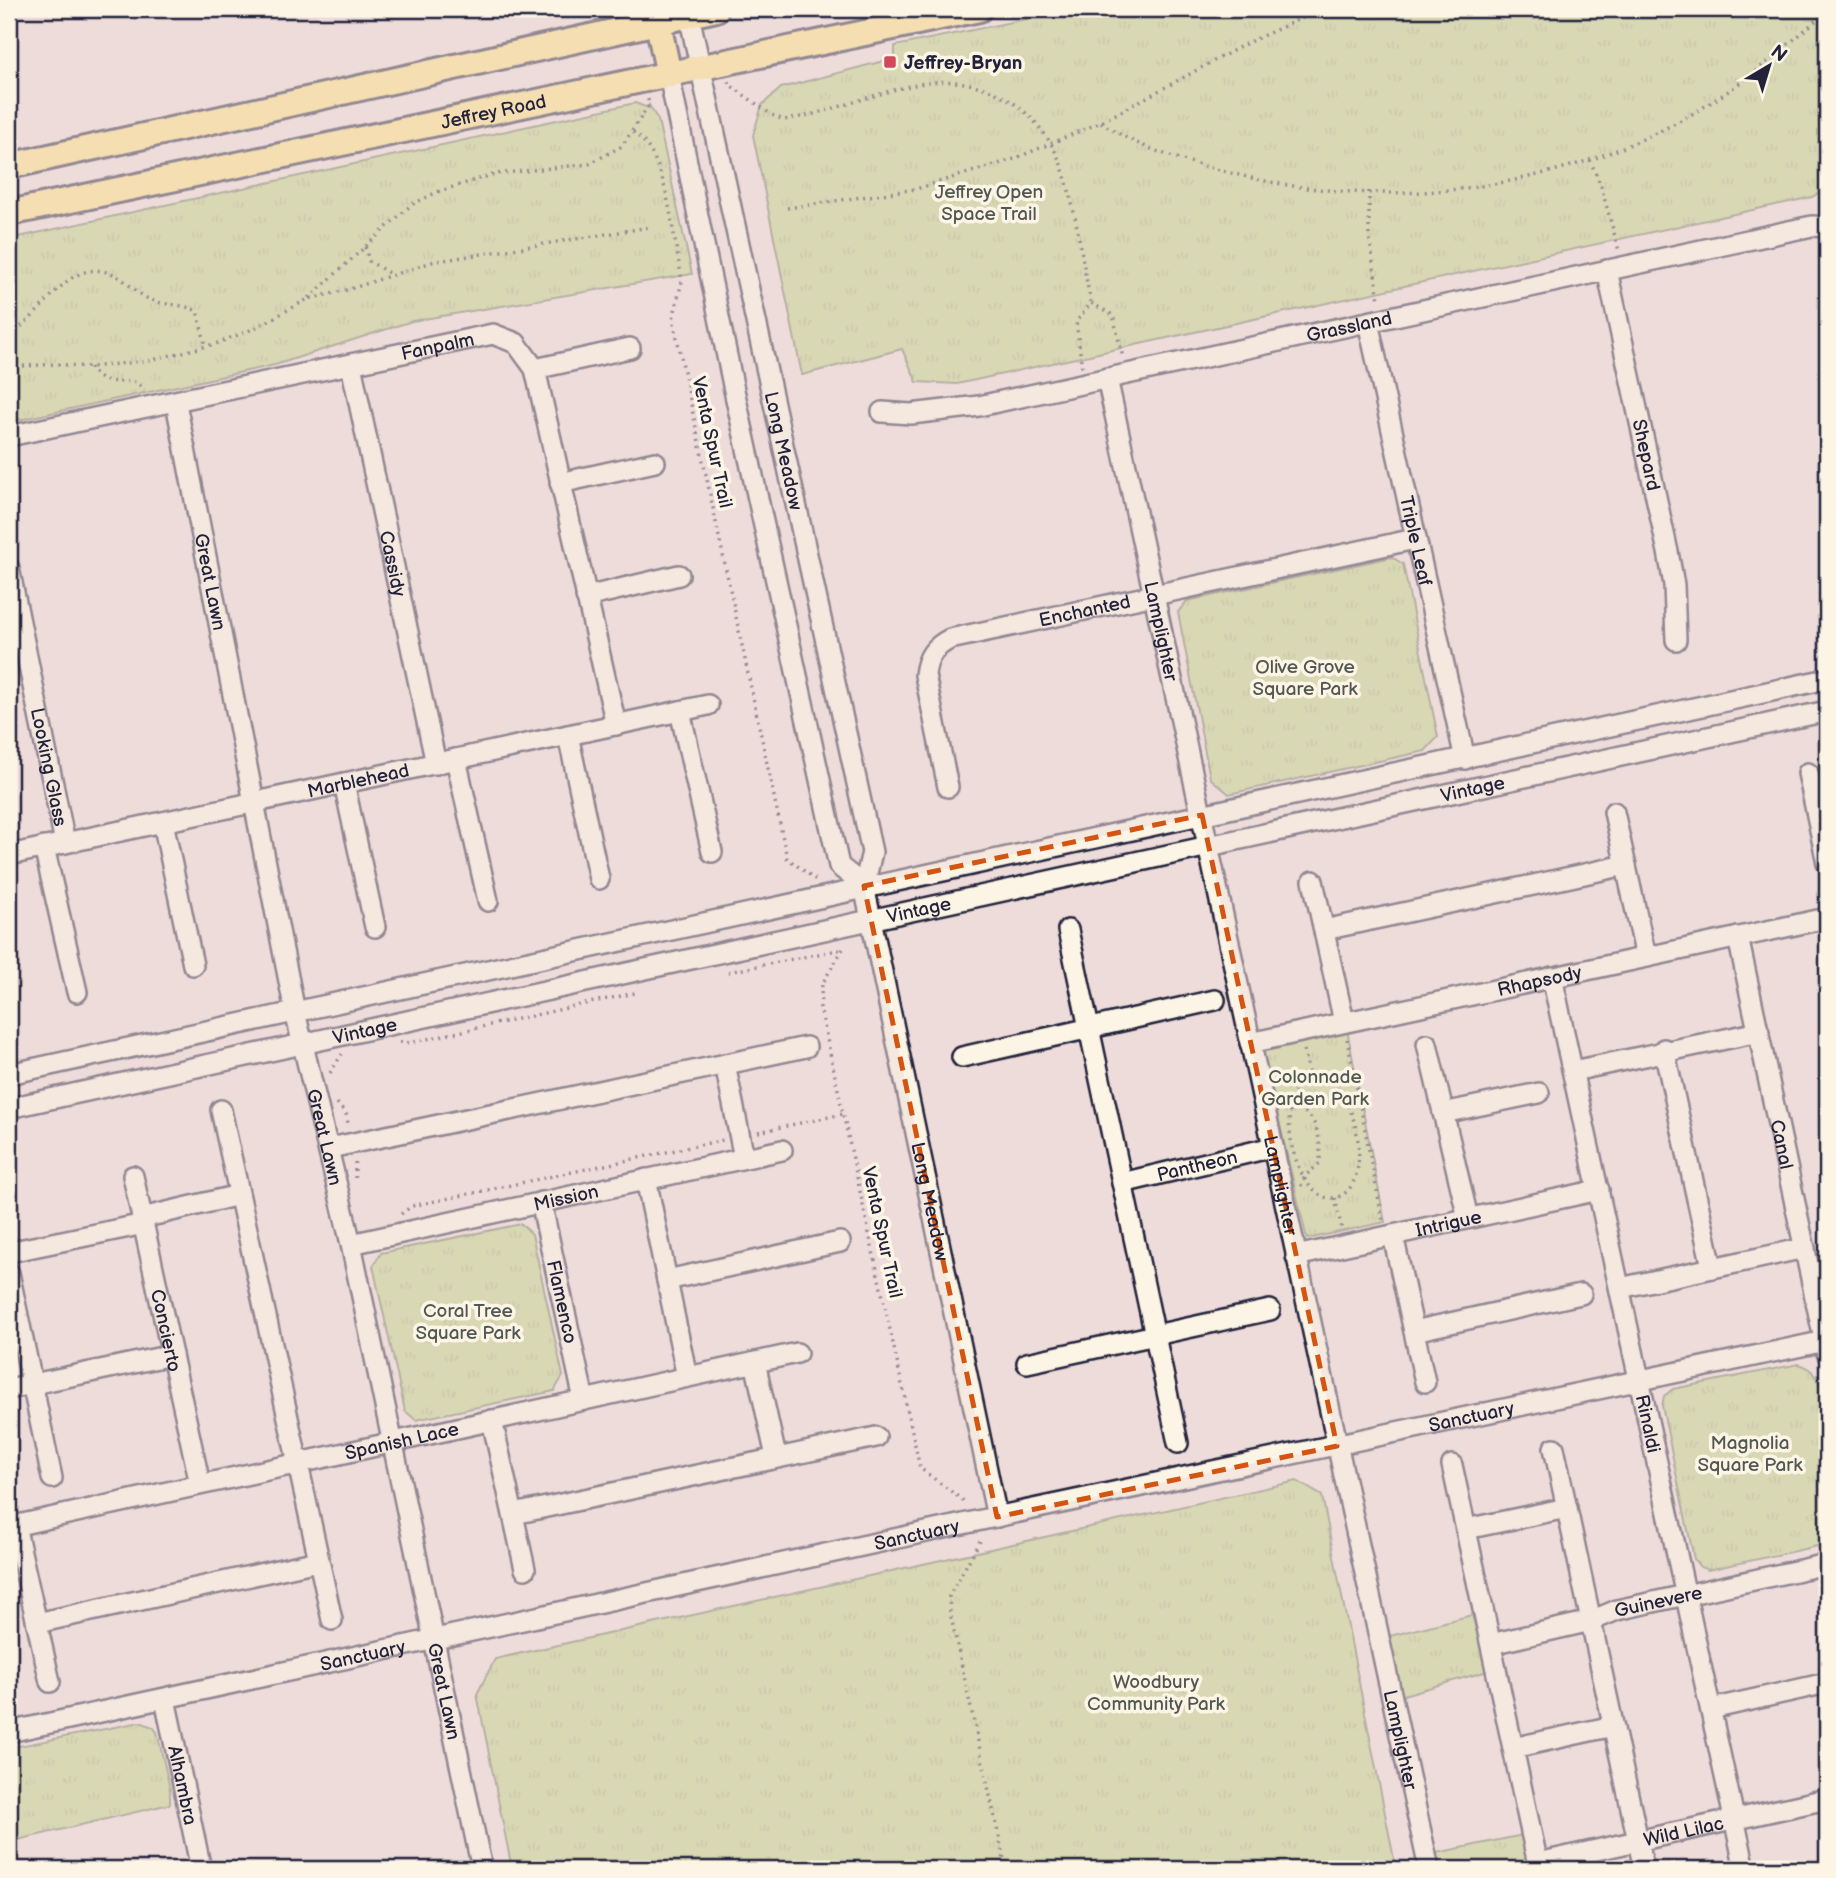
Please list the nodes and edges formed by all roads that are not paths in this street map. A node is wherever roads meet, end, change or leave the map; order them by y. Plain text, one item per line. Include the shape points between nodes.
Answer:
1 (716, 9) edge
2 (979, 9) edge
3 (689, 12) edge
4 (657, 15) edge
5 (701, 67) junction
6 (669, 75) junction
7 (9, 166) edge
8 (9, 213) edge
9 (1820, 226) edge
10 (1615, 269) junction
11 (1375, 320) junction
12 (630, 348) dead end
13 (351, 365) junction
14 (535, 369) junction
15 (1116, 377) junction
16 (176, 403) junction
17 (882, 412) dead end
18 (9, 436) edge
19 (655, 462) dead end
20 (560, 483) junction
21 (1415, 539) junction
22 (9, 568) edge
23 (680, 575) dead end
24 (1153, 595) junction
25 (586, 597) junction
26 (1676, 640) dead end
27 (1827, 679) edge
28 (708, 705) dead end
29 (680, 711) junction
30 (1827, 711) edge
31 (615, 725) junction
32 (568, 735) junction
33 (1465, 759) junction
34 (446, 762) junction
35 (1808, 773) dead end
36 (344, 783) junction
37 (948, 786) dead end
38 (254, 803) junction
39 (1614, 813) dead end
40 (1202, 815) junction
41 (163, 822) junction
42 (1823, 823) edge
43 (65, 843) junction
44 (44, 847) junction
45 (1209, 848) junction
46 (712, 852) dead end
47 (9, 855) edge
48 (1827, 863) edge
49 (1626, 865) junction
50 (599, 879) dead end
51 (1313, 881) dead end
52 (864, 886) junction
53 (488, 901) dead end
54 (1827, 918) edge
55 (870, 920) junction
56 (375, 927) dead end
57 (1068, 930) dead end
58 (1324, 930) junction
59 (1738, 937) junction
60 (1646, 957) junction
61 (193, 965) dead end
62 (1552, 977) junction
63 (77, 992) dead end
64 (1215, 1000) dead end
65 (295, 1012) junction
66 (1344, 1022) junction
67 (1089, 1028) junction
68 (1759, 1032) junction
69 (1250, 1043) junction
70 (1427, 1044) dead end
71 (302, 1045) junction
72 (806, 1047) dead end
73 (1664, 1049) junction
74 (962, 1057) dead end
75 (725, 1064) junction
76 (1573, 1071) junction
77 (9, 1074) edge
78 (1539, 1093) dead end
79 (9, 1108) edge
80 (221, 1110) dead end
81 (1443, 1113) junction
82 (1273, 1147) junction
83 (330, 1148) junction
84 (782, 1150) dead end
85 (744, 1158) junction
86 (133, 1176) dead end
87 (646, 1179) junction
88 (1122, 1183) junction
89 (1599, 1190) junction
90 (239, 1195) junction
91 (541, 1202) junction
92 (1468, 1218) junction
93 (143, 1221) junction
94 (1389, 1236) junction
95 (840, 1242) dead end
96 (351, 1244) junction
97 (1805, 1248) junction
98 (9, 1252) edge
99 (1296, 1256) junction
100 (1712, 1268) junction
101 (9, 1273) edge
102 (667, 1280) junction
103 (1620, 1288) junction
104 (1581, 1294) dead end
105 (1270, 1310) dead end
106 (1414, 1331) junction
107 (1155, 1335) junction
108 (1826, 1347) edge
109 (796, 1353) dead end
110 (172, 1355) junction
111 (755, 1362) junction
112 (1027, 1363) dead end
113 (687, 1377) junction
114 (1639, 1381) junction
115 (1424, 1382) dead end
116 (32, 1384) junction
117 (9, 1389) edge
118 (584, 1400) junction
119 (492, 1420) junction
120 (876, 1437) dead end
121 (393, 1442) junction
122 (1178, 1443) dead end
123 (1338, 1446) junction
124 (1554, 1448) dead end
125 (776, 1457) junction
126 (296, 1463) junction
127 (1452, 1465) dead end
128 (52, 1478) dead end
129 (200, 1484) junction
130 (1567, 1508) junction
131 (514, 1514) junction
132 (997, 1517) junction
133 (12, 1526) edge
134 (1466, 1529) junction
135 (318, 1561) junction
136 (1827, 1564) edge
137 (525, 1569) dead end
138 (1686, 1595) junction
139 (332, 1620) dead end
140 (1591, 1621) junction
141 (37, 1623) junction
142 (435, 1639) junction
143 (1491, 1644) junction
144 (50, 1682) dead end
145 (1827, 1683) edge
146 (165, 1699) junction
147 (1711, 1709) junction
148 (1613, 1726) junction
149 (9, 1732) edge
150 (1513, 1748) junction
151 (1827, 1799) edge
152 (1734, 1819) junction
153 (1638, 1841) junction
154 (1539, 1866) edge
155 (201, 1869) edge
156 (482, 1869) edge
157 (1429, 1869) edge
158 (1644, 1869) edge
159 (1745, 1869) edge

1 - 3 main road
2 - 5 main road, Jeffrey Road
3 - 4 main road
3 - 5 street, Long Meadow
4 - 6 main road
4 - 7 main road
5 - 6 main road, Jeffrey Road
5 - 52 street, Long Meadow via 872,852
6 - 8 main road, Jeffrey Road
6 - 52 street, Long Meadow via 839,866
9 - 10 street, Grassland
10 - 11 street, Grassland
10 - 26 street, Shepard via 1674,585
11 - 15 street, Grassland
11 - 21 street, Triple Leaf
12 - 14 street
13 - 14 street, Fanpalm via 493,334 516,343
13 - 16 street, Fanpalm
13 - 34 street, Cassidy
14 - 20 street, Fanpalm
15 - 17 street, Grassland via 952,411
15 - 24 street, Lamplighter
16 - 18 street, Fanpalm
16 - 38 street, Great Lawn
19 - 20 street
20 - 25 street, Fanpalm
21 - 24 street, Enchanted
21 - 33 street, Triple Leaf
22 - 43 street, Looking Glass
23 - 25 street
24 - 37 street, Enchanted via 950,639 932,652 925,675
24 - 40 street, Lamplighter
25 - 31 street, Fanpalm
27 - 33 street, Vintage
28 - 29 street, Marblehead
29 - 31 street, Marblehead
29 - 46 street
30 - 45 street, Vintage
31 - 32 street, Marblehead
32 - 34 street, Marblehead
32 - 50 street
33 - 40 street, Vintage
34 - 36 street, Marblehead
34 - 53 street, Cassidy
35 - 42 street
36 - 38 street, Marblehead
36 - 56 street
38 - 41 street, Marblehead
38 - 65 street, Great Lawn
39 - 49 street
40 - 45 street, Lamplighter
40 - 52 street, Vintage
41 - 43 street, Marblehead
41 - 61 street
42 - 48 street
43 - 44 street, Marblehead
44 - 47 street, Marblehead
44 - 63 street
45 - 55 street, Vintage
45 - 69 street, Lamplighter
49 - 58 street
49 - 60 street
51 - 58 street
52 - 55 street, Long Meadow
52 - 65 street, Vintage
54 - 59 street, Rhapsody
55 - 71 street, Vintage
55 - 132 street, Long Meadow
57 - 67 street
58 - 66 street
59 - 60 street, Rhapsody
59 - 68 street, Canal
60 - 62 street, Rhapsody
62 - 66 street, Rhapsody
62 - 76 street, Rinaldi
64 - 67 street
65 - 71 street, Great Lawn
65 - 77 street, Vintage
66 - 69 street, Rhapsody
67 - 74 street
67 - 88 street
68 - 73 street
68 - 97 street, Canal
69 - 82 street, Lamplighter
70 - 81 street
71 - 79 street, Vintage
71 - 83 street, Great Lawn
72 - 75 street
73 - 76 street
73 - 100 street
75 - 83 street
75 - 85 street
76 - 89 street, Rinaldi
78 - 81 street
80 - 90 street
81 - 92 street
82 - 88 street, Pantheon
82 - 99 street, Lamplighter
83 - 96 street, Great Lawn
84 - 85 street, Mission
85 - 87 street, Mission
86 - 93 street, Concierto
87 - 91 street, Mission
87 - 102 street
88 - 107 street
89 - 92 street, Intrigue
89 - 103 street, Rinaldi
90 - 93 street
90 - 126 street
91 - 96 street, Mission
91 - 118 street, Flamenco
92 - 94 street, Intrigue
93 - 98 street
93 - 110 street, Concierto
94 - 99 street, Intrigue
94 - 106 street
95 - 102 street
96 - 121 street, Great Lawn
97 - 100 street
97 - 108 street, Canal
99 - 123 street, Lamplighter
100 - 103 street
101 - 116 street
102 - 113 street
103 - 114 street, Rinaldi
104 - 106 street
105 - 107 street
106 - 115 street
107 - 112 street
107 - 122 street
108 - 114 street, Sanctuary
109 - 111 street, Spanish Lace
110 - 116 street
110 - 129 street, Concierto
111 - 113 street, Spanish Lace
111 - 125 street
113 - 118 street, Spanish Lace
114 - 123 street, Sanctuary
114 - 138 street, Rinaldi
116 - 117 street
116 - 128 street
118 - 119 street, Spanish Lace
119 - 121 street, Spanish Lace
119 - 131 street
120 - 125 street
121 - 126 street, Spanish Lace
121 - 142 street, Great Lawn
123 - 132 street, Sanctuary
123 - 157 street, Lamplighter
124 - 130 street
125 - 131 street
126 - 129 street, Spanish Lace
126 - 135 street
127 - 134 street
129 - 133 street, Spanish Lace
130 - 134 street
130 - 140 street
131 - 137 street
132 - 142 street, Sanctuary
133 - 141 street
134 - 143 street
135 - 139 street
135 - 141 street
136 - 138 street, Guinevere
138 - 140 street, Guinevere via 1617,1610
138 - 147 street, Rinaldi
140 - 143 street, Guinevere
140 - 148 street
141 - 144 street
142 - 146 street, Sanctuary
142 - 156 street, Great Lawn
143 - 150 street
145 - 147 street
146 - 149 street, Sanctuary
146 - 155 street, Alhambra
147 - 152 street, Rinaldi
148 - 150 street
148 - 153 street
150 - 154 street
151 - 152 street, Wild Lilac
152 - 153 street, Wild Lilac
152 - 159 street, Rinaldi
153 - 154 street, Wild Lilac
153 - 158 street

